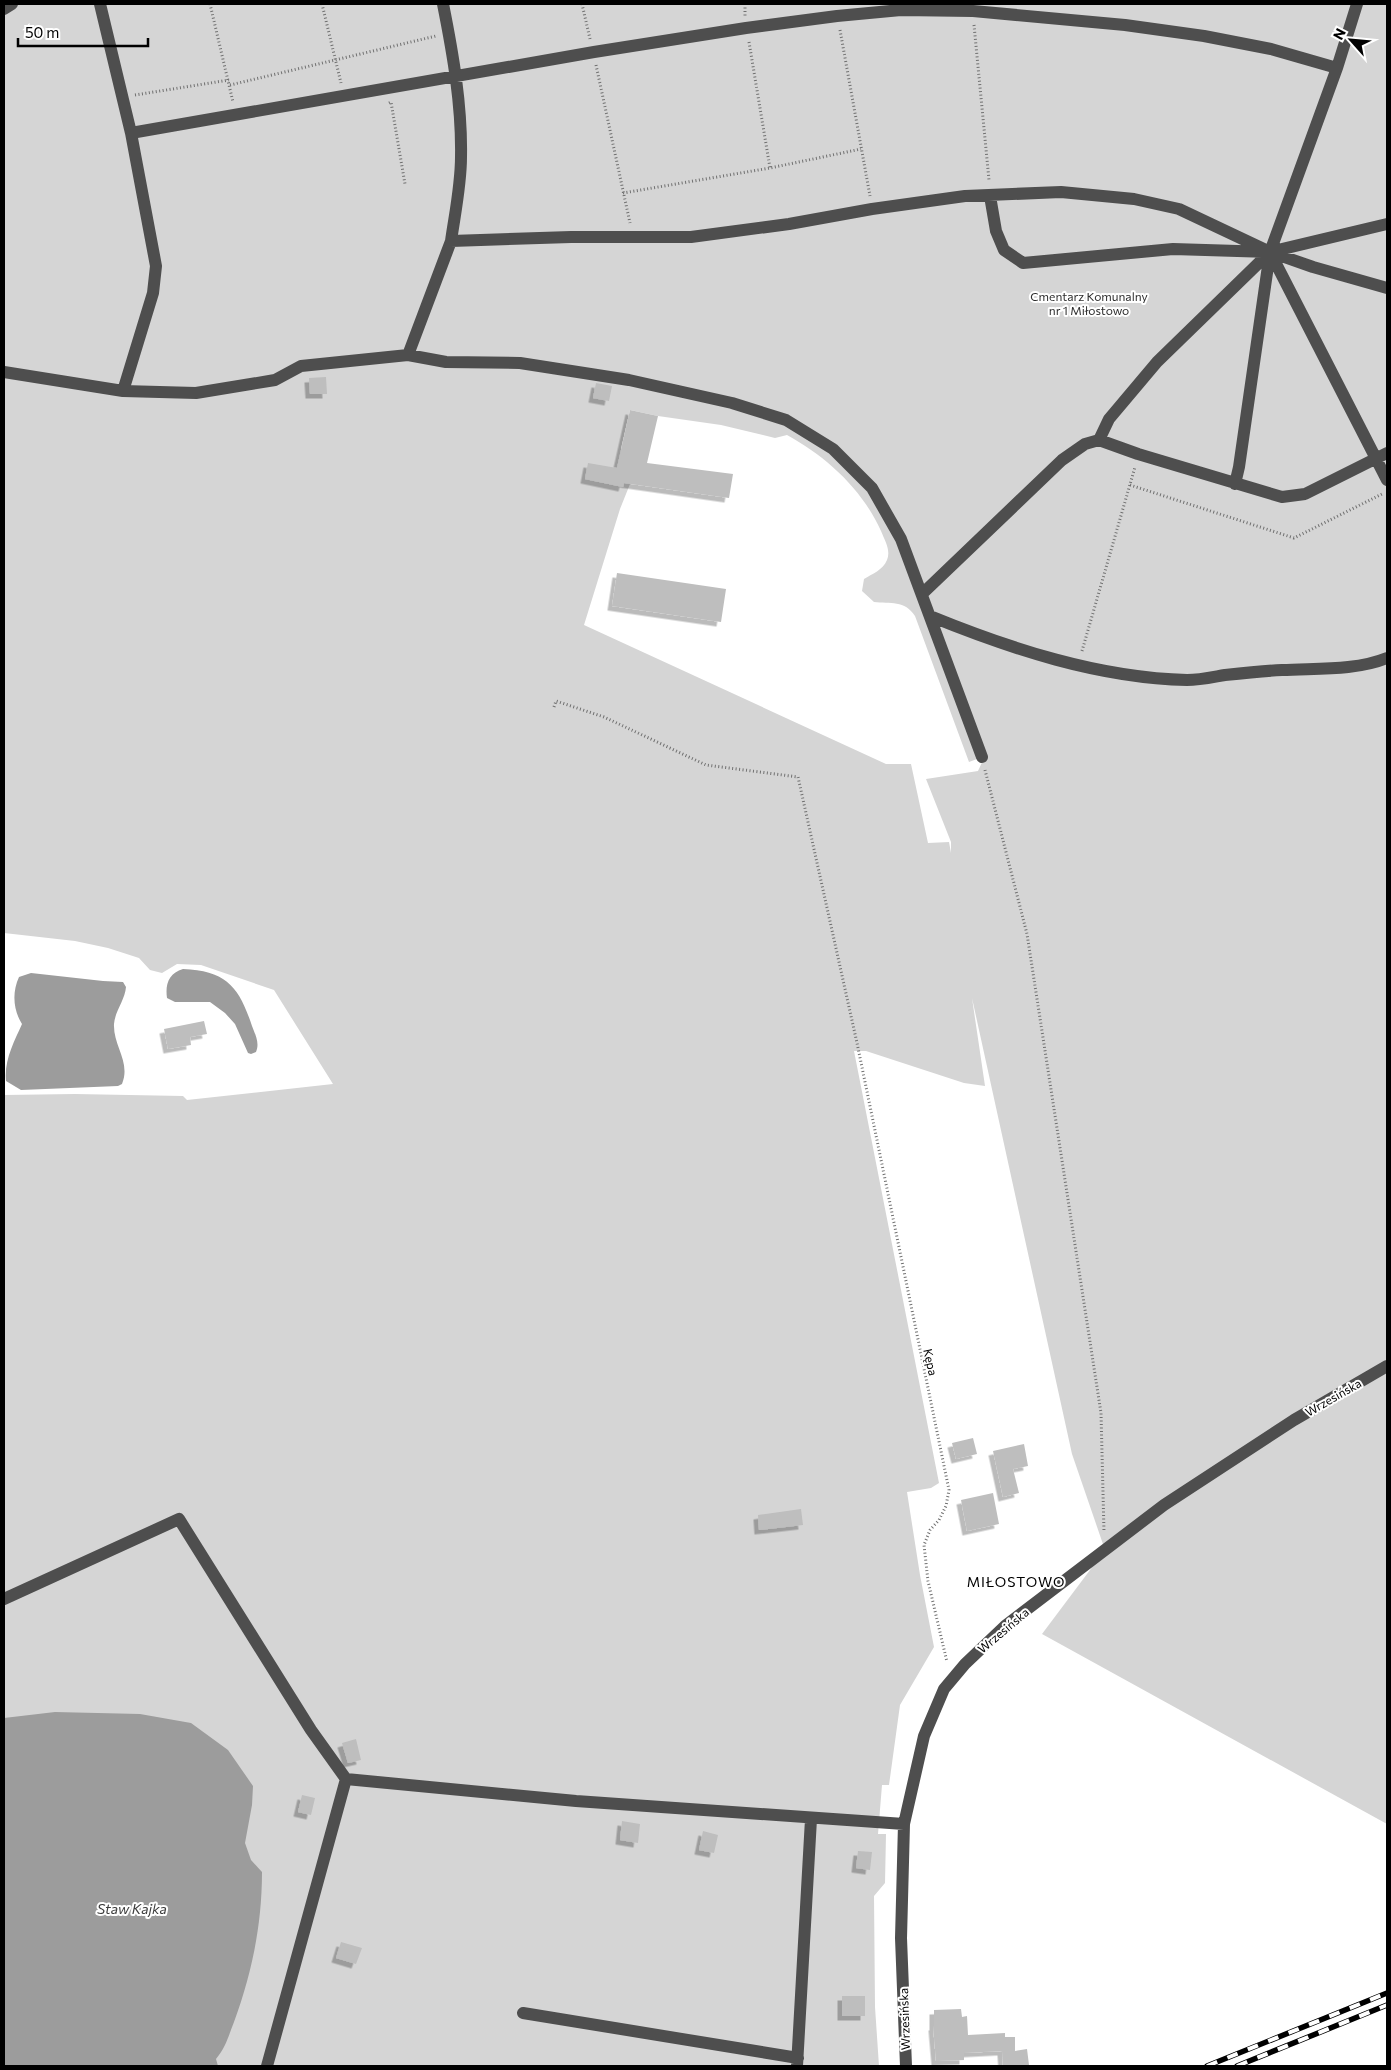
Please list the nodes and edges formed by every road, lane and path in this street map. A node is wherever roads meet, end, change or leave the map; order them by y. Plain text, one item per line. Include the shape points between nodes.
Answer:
1 (12, 4) edge
2 (100, 4) edge
3 (210, 4) edge
4 (322, 4) edge
5 (443, 4) edge
6 (582, 4) edge
7 (1357, 4) edge
8 (4, 10) edge
9 (973, 12) junction
10 (838, 16) junction
11 (746, 28) junction
12 (449, 33) junction
13 (594, 52) junction
14 (336, 60) junction
15 (1337, 68) junction
16 (455, 76) junction
17 (229, 80) junction
18 (230, 85) junction
19 (344, 96) junction
20 (122, 97) junction
21 (382, 104) dead end
22 (236, 115) junction
23 (131, 133) junction
24 (861, 150) junction
25 (770, 168) junction
26 (405, 184) dead end
27 (623, 193) junction
28 (990, 196) junction
29 (872, 209) junction
30 (1387, 224) edge
31 (633, 238) junction
32 (451, 241) junction
33 (1270, 252) junction
34 (1387, 288) edge
35 (408, 355) junction
36 (4, 372) edge
37 (123, 391) junction
38 (1099, 440) junction
39 (1138, 454) junction
40 (1382, 456) edge
41 (1387, 480) edge
42 (1234, 484) junction
43 (1130, 485) junction
44 (1387, 492) edge
45 (922, 594) junction
46 (930, 616) junction
47 (1387, 658) edge
48 (1078, 665) junction
49 (554, 707) dead end
50 (982, 757) joint
51 (1387, 1366) edge
52 (1105, 1550) junction
53 (4, 1599) edge
54 (951, 1680) junction
55 (346, 1779) junction
56 (811, 1819) junction
57 (904, 1824) junction
58 (523, 2013) dead end
59 (797, 2062) edge
60 (267, 2066) edge
61 (906, 2066) edge

1 - 8 street
2 - 20 street
3 - 17 path
4 - 14 path
5 - 12 street
6 - 13 path
7 - 15 street
9 - 10 street via 901,10
9 - 15 street via 1204,36 1271,49
9 - 28 path
10 - 11 street
10 - 24 path
11 - 13 street
11 - 25 path
12 - 14 path
12 - 16 street
13 - 16 street
13 - 27 path
14 - 18 path
14 - 19 path
15 - 33 street
16 - 19 street
16 - 32 street via 461,158
17 - 18 path
17 - 20 path
18 - 22 path
19 - 22 street
20 - 23 street
21 - 26 path via 391,102
22 - 23 street
23 - 37 street via 156,266 153,293
24 - 25 path
24 - 29 path
25 - 27 path
27 - 31 path
28 - 29 street via 965,196
28 - 33 street via 1061,192 1134,198 1179,209
28 - 33 street via 996,231 1004,250 1023,263 1173,249
29 - 31 street via 691,237
30 - 33 street
31 - 32 street
32 - 35 street
33 - 34 street
33 - 38 street via 1157,362 1109,419
33 - 40 street
33 - 42 street
35 - 37 street via 301,366 275,380 196,393
35 - 45 street via 446,362 520,363 629,380 732,402 786,420 833,449 872,488 900,539
36 - 37 street
38 - 39 street
38 - 45 street via 1085,444 1062,460
39 - 42 street
39 - 43 path
40 - 41 street
40 - 42 street via 1305,494 1282,497
43 - 44 path via 1294,538
43 - 48 path
45 - 46 street
46 - 48 street via 994,640
46 - 50 street
47 - 48 street via 1362,665 1251,672 1190,680 1145,677
49 - 54 path, Kępa via 556,702 604,717 706,765 798,777 857,1043 949,1490 946,1506 924,1544 928,1581
50 - 52 path via 1027,934 1102,1413
51 - 52 street, Wrzesińska via 1222,1466
52 - 54 street, Wrzesińska via 1005,1626
53 - 55 street via 179,1519 311,1730
54 - 57 street, Wrzesińska via 924,1736
55 - 56 street via 576,1802
55 - 60 street
56 - 57 street
56 - 59 street
57 - 61 street, Wrzesińska via 901,1938
58 - 59 street

